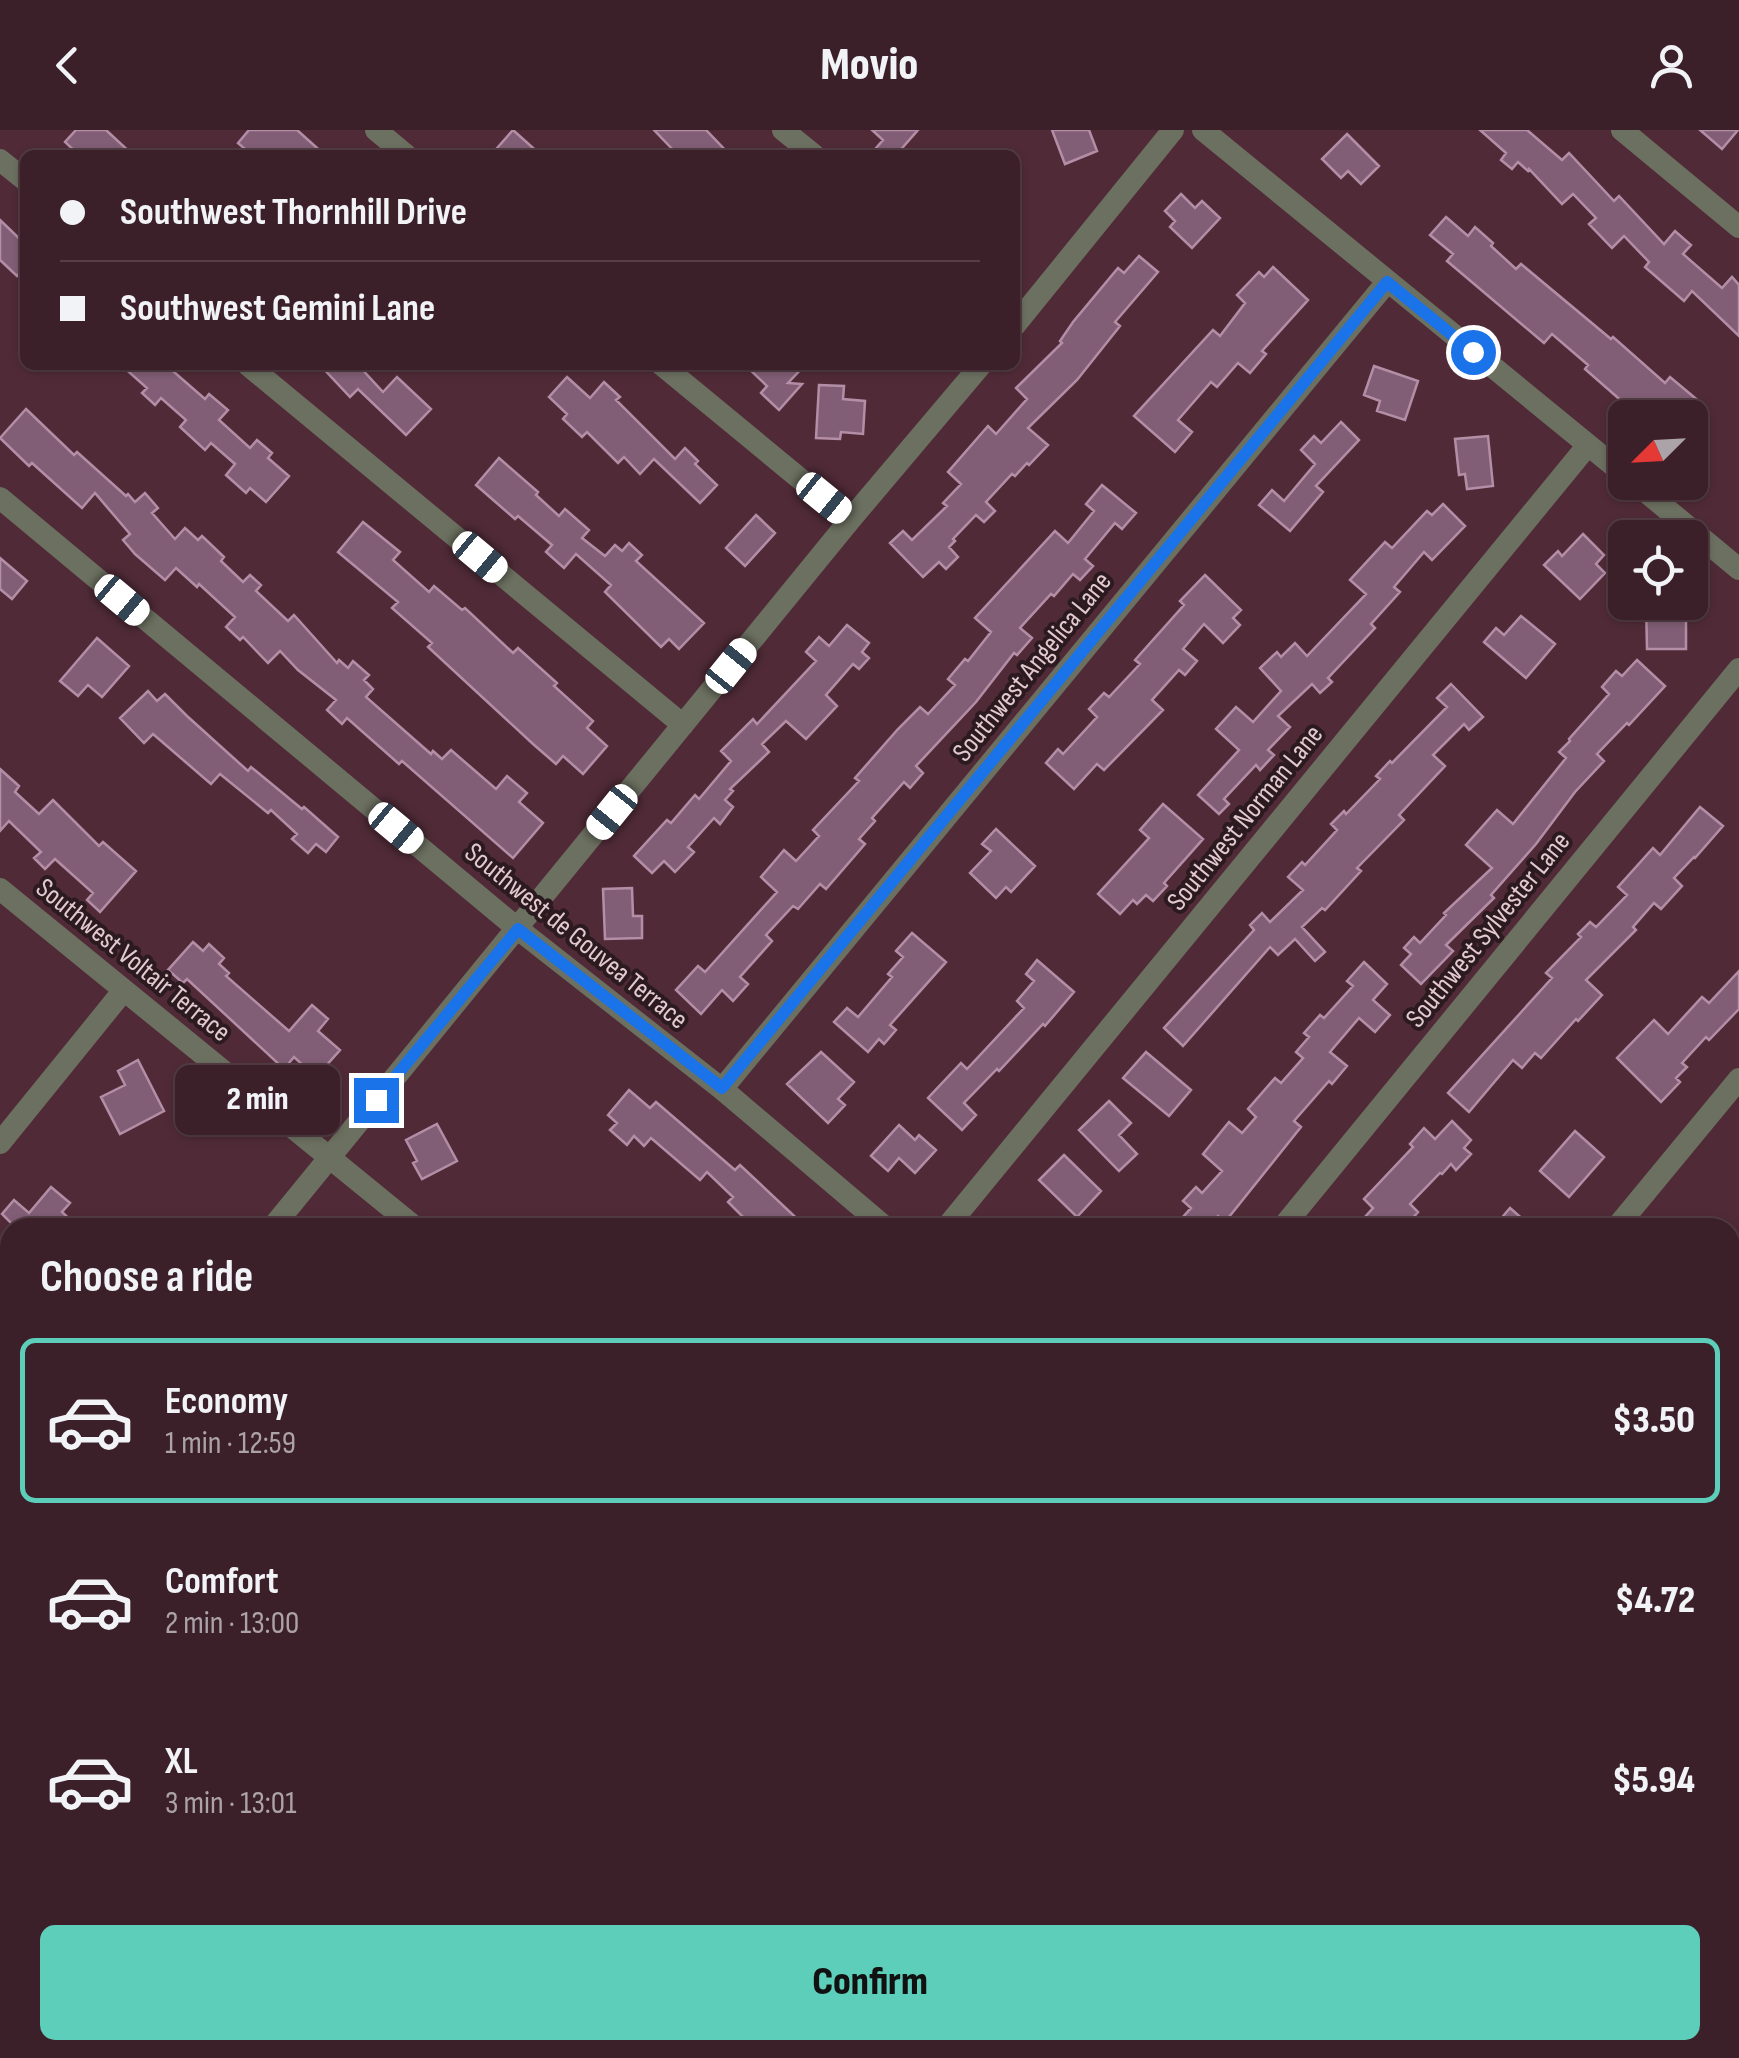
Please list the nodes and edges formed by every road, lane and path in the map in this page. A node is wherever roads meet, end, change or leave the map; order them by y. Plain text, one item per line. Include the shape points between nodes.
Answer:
1 (376, 130) edge
2 (783, 130) edge
3 (1174, 130) edge
4 (1203, 130) edge
5 (1622, 130) edge
6 (400, 150) edge
7 (808, 150) edge
8 (0, 160) edge
9 (20, 176) edge
10 (1739, 227) edge
11 (1387, 282) junction
12 (1020, 318) edge
13 (254, 370) edge
14 (668, 370) edge
15 (977, 370) edge
16 (1588, 444) junction
17 (1608, 461) edge
18 (0, 498) edge
19 (1656, 500) edge
20 (850, 520) junction
21 (1739, 569) edge
22 (1739, 669) edge
23 (683, 725) junction
24 (0, 889) edge
25 (518, 929) junction
26 (124, 990) junction
27 (1739, 1078) edge
28 (722, 1088) junction
29 (0, 1143) edge
30 (329, 1156) junction
31 (280, 1218) edge
32 (404, 1218) edge
33 (874, 1218) edge
34 (954, 1218) edge
35 (1290, 1218) edge
36 (1624, 1218) edge

1 - 6 street
2 - 7 street
3 - 12 street
4 - 11 street
5 - 10 street
8 - 9 street
11 - 16 street
11 - 28 street, Southwest Angelica Lane
13 - 23 street
14 - 20 street
15 - 20 street
16 - 17 street
16 - 34 street, Southwest Norman Lane
18 - 25 street, Southwest de Gouvea Terrace
19 - 21 street
20 - 23 street
22 - 35 street, Southwest Sylvester Lane
23 - 25 street
24 - 26 street, Southwest Voltair Terrace
25 - 28 street, Southwest de Gouvea Terrace
25 - 30 street
26 - 29 street
26 - 30 street, Southwest Voltair Terrace
27 - 36 street
28 - 33 street, Southwest de Gouvea Terrace
30 - 31 street
30 - 32 street, Southwest Voltair Terrace

